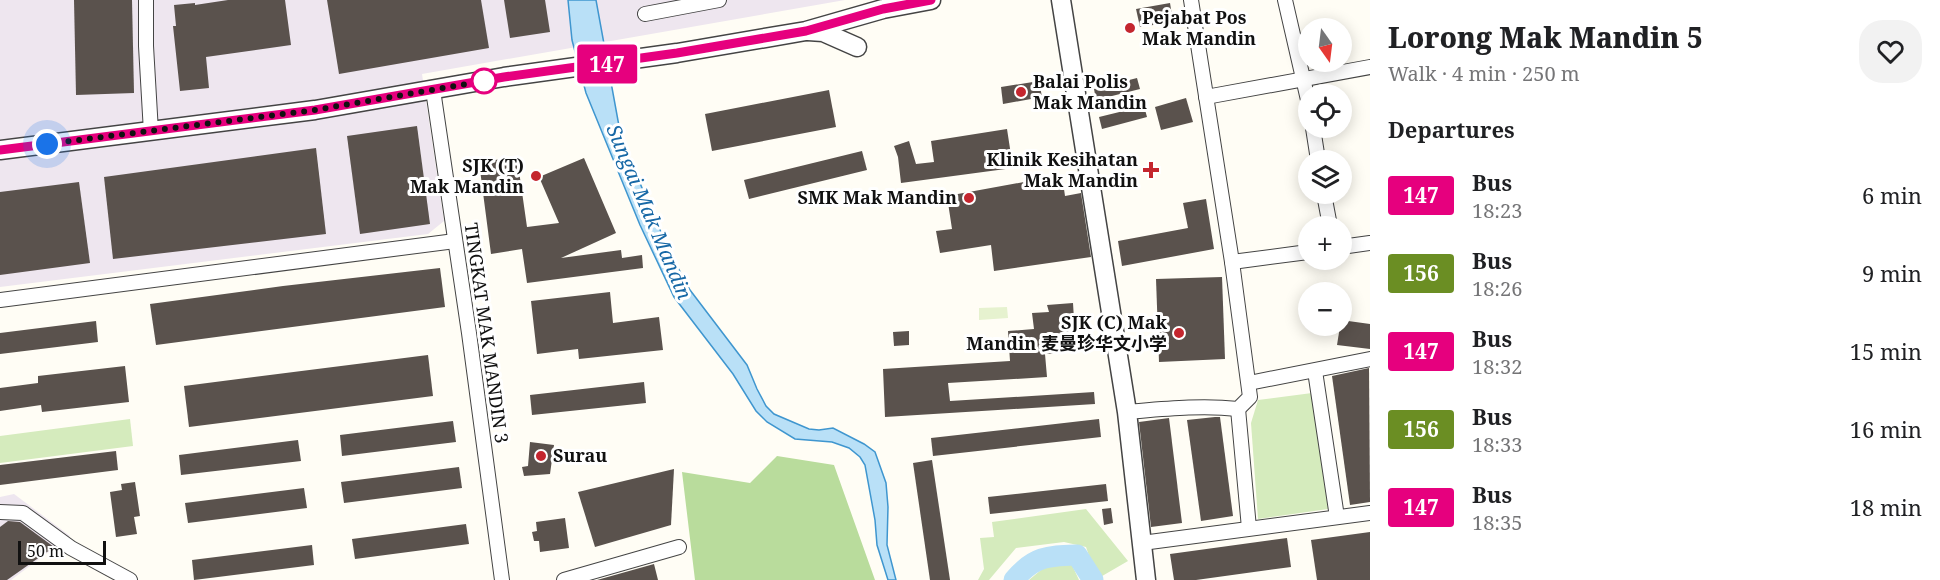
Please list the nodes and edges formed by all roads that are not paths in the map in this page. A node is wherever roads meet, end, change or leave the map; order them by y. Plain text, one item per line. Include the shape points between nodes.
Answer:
1 (146, 0) edge
2 (719, 0) edge
3 (931, 0) edge
4 (1060, 0) edge
5 (1191, 0) edge
6 (1286, 0) edge
7 (882, 4) edge
8 (645, 14) dead end
9 (806, 31) junction
10 (857, 47) dead end
11 (1370, 68) edge
12 (1305, 80) junction
13 (1306, 84) edge
14 (433, 90) junction
15 (1206, 97) junction
16 (151, 132) junction
17 (0, 150) edge
18 (455, 241) junction
19 (1370, 243) edge
20 (1352, 245) edge
21 (1298, 253) edge
22 (1232, 262) junction
23 (0, 300) edge
24 (1370, 359) edge
25 (1315, 370) junction
26 (1249, 383) junction
27 (1239, 409) junction
28 (1127, 412) junction
29 (0, 512) edge
30 (1370, 513) edge
31 (1336, 517) junction
32 (1249, 528) junction
33 (1142, 543) junction
34 (679, 547) dead end
35 (130, 580) edge
36 (502, 580) edge
37 (564, 580) edge
38 (1146, 580) edge

1 - 16 street
2 - 8 street
3 - 7 street
4 - 28 street
5 - 15 street
6 - 12 street
7 - 9 street
9 - 10 street via 823,32
9 - 14 street
11 - 12 street
12 - 13 street
12 - 15 street
14 - 16 street
14 - 18 street, TINGKAT MAK MANDIN 3
15 - 22 street
16 - 17 street
18 - 23 street
18 - 36 street, TINGKAT MAK MANDIN 3
19 - 20 street
21 - 22 street
22 - 26 street
24 - 25 street
25 - 26 street
25 - 31 street
26 - 27 street via 1250,397
27 - 28 street
27 - 32 street
28 - 33 street
29 - 35 street via 23,513 71,548
30 - 31 street
31 - 32 street
32 - 33 street
33 - 38 street
34 - 37 street

